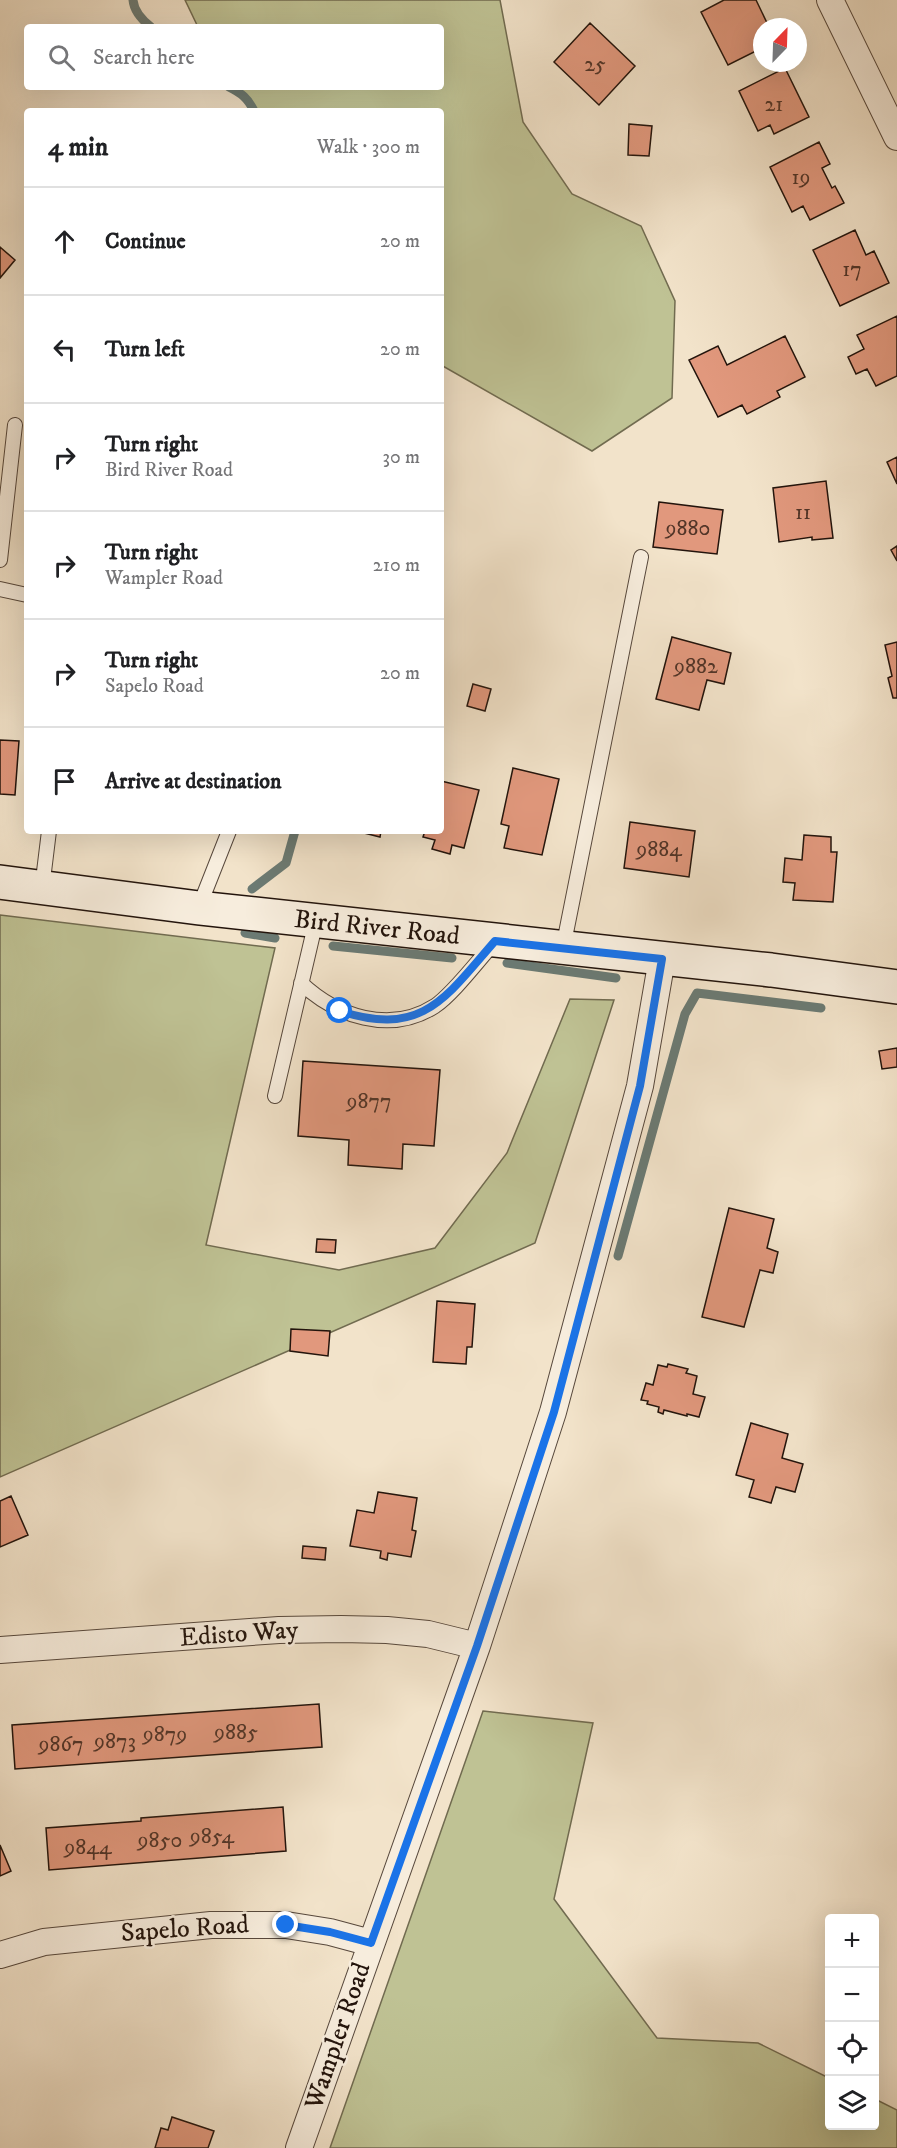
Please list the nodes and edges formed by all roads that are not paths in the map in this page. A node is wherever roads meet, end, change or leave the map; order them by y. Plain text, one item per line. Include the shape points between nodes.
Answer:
1 (830, 0) edge
2 (897, 137) edge
3 (15, 425) dead end
4 (641, 557) dead end
5 (0, 560) edge
6 (0, 589) edge
7 (24, 595) edge
8 (49, 834) edge
9 (229, 834) edge
10 (0, 882) edge
11 (42, 888) junction
12 (199, 908) junction
13 (315, 921) junction
14 (495, 941) junction
15 (563, 948) junction
16 (662, 959) junction
17 (301, 982) junction
18 (897, 987) edge
19 (275, 1096) dead end
20 (477, 1646) junction
21 (0, 1650) edge
22 (371, 1943) junction
23 (0, 1955) edge
24 (299, 2148) edge

1 - 2 street
3 - 5 lane
4 - 15 lane
6 - 7 lane
8 - 11 lane
9 - 12 lane
10 - 11 street, Bird River Road
11 - 12 street, Bird River Road
12 - 13 street, Bird River Road
13 - 14 street, Bird River Road
13 - 17 lane
14 - 15 street, Bird River Road
14 - 17 lane via 436,1005 416,1015 365,1019 340,1011
15 - 16 street, Bird River Road
16 - 18 street, Bird River Road
16 - 20 street, Wampler Road via 640,1086 574,1341
17 - 19 lane
20 - 21 street, Edisto Way via 428,1634 341,1629
20 - 22 street, Wampler Road
22 - 23 street, Sapelo Road via 286,1925 211,1924 44,1941
22 - 24 street, Wampler Road

